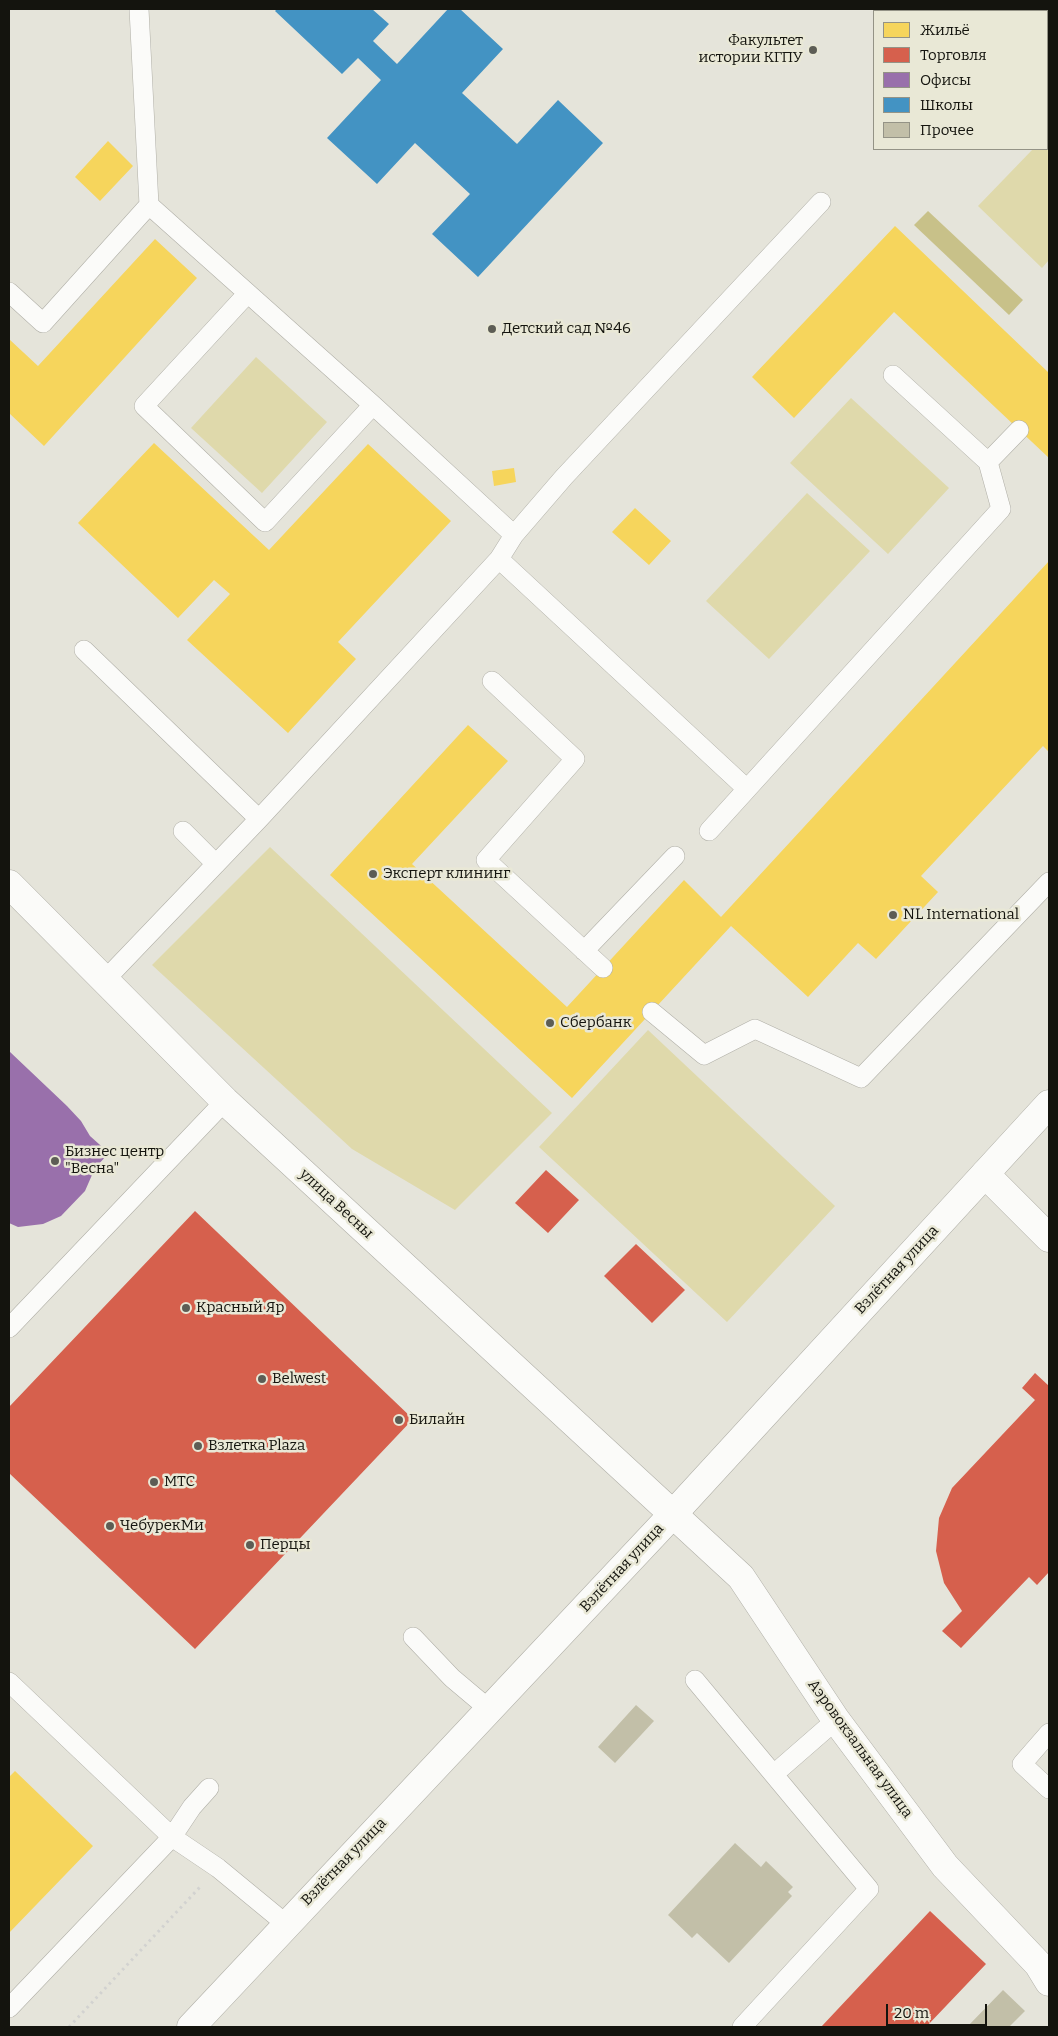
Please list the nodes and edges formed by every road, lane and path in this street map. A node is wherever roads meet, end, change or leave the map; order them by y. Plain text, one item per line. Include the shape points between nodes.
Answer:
1 (139, 9) edge
2 (821, 202) dead end
3 (149, 205) junction
4 (9, 292) edge
5 (247, 294) junction
6 (893, 375) dead end
7 (373, 405) junction
8 (1019, 430) dead end
9 (988, 462) junction
10 (514, 535) junction
11 (499, 560) junction
12 (84, 650) dead end
13 (492, 680) dead end
14 (747, 789) junction
15 (259, 819) junction
16 (183, 831) dead end
17 (709, 831) dead end
18 (675, 856) dead end
19 (216, 864) junction
20 (1049, 882) edge
21 (9, 884) edge
22 (584, 951) junction
23 (603, 968) dead end
24 (104, 981) junction
25 (652, 1012) dead end
26 (225, 1101) junction
27 (1049, 1104) edge
28 (986, 1174) junction
29 (1049, 1238) edge
30 (9, 1328) edge
31 (673, 1514) junction
32 (413, 1637) dead end
33 (696, 1680) dead end
34 (9, 1682) edge
35 (490, 1710) junction
36 (836, 1720) junction
37 (1049, 1733) edge
38 (774, 1774) junction
39 (209, 1788) dead end
40 (1049, 1789) edge
41 (172, 1837) junction
42 (218, 1868) junction
43 (286, 1924) junction
44 (1049, 1982) edge
45 (9, 2008) edge
46 (69, 2027) edge
47 (190, 2027) edge
48 (742, 2027) edge

1 - 3 lane
2 - 10 lane via 564,477
3 - 4 lane via 42,323
3 - 5 lane
5 - 7 lane
5 - 7 lane via 144,406 264,522
6 - 9 lane
7 - 10 lane
8 - 9 lane
9 - 14 lane via 1002,509
10 - 11 lane
11 - 14 lane
11 - 15 lane
12 - 15 lane
13 - 22 lane via 576,759 486,860
14 - 17 lane
15 - 19 lane
16 - 19 lane
18 - 22 lane
19 - 24 lane
20 - 25 lane via 861,1078 755,1029 704,1055
21 - 24 street, улица Весны
22 - 23 lane
24 - 26 street, улица Весны
26 - 30 lane
26 - 31 street, улица Весны
27 - 28 street, Взлётная улица
28 - 29 street
28 - 31 street, Взлётная улица
31 - 35 street, Взлётная улица
31 - 36 street, Аэровокзальная улица via 741,1576
32 - 35 lane via 452,1678
33 - 38 lane
34 - 41 lane
35 - 43 street, Взлётная улица
36 - 38 lane
36 - 44 street, Аэровокзальная улица via 945,1866 1038,1964
37 - 40 lane via 1022,1764
38 - 48 lane via 869,1889
39 - 41 lane
41 - 42 lane
41 - 45 lane
42 - 43 lane
42 - 46 path
43 - 47 street, Взлётная улица

